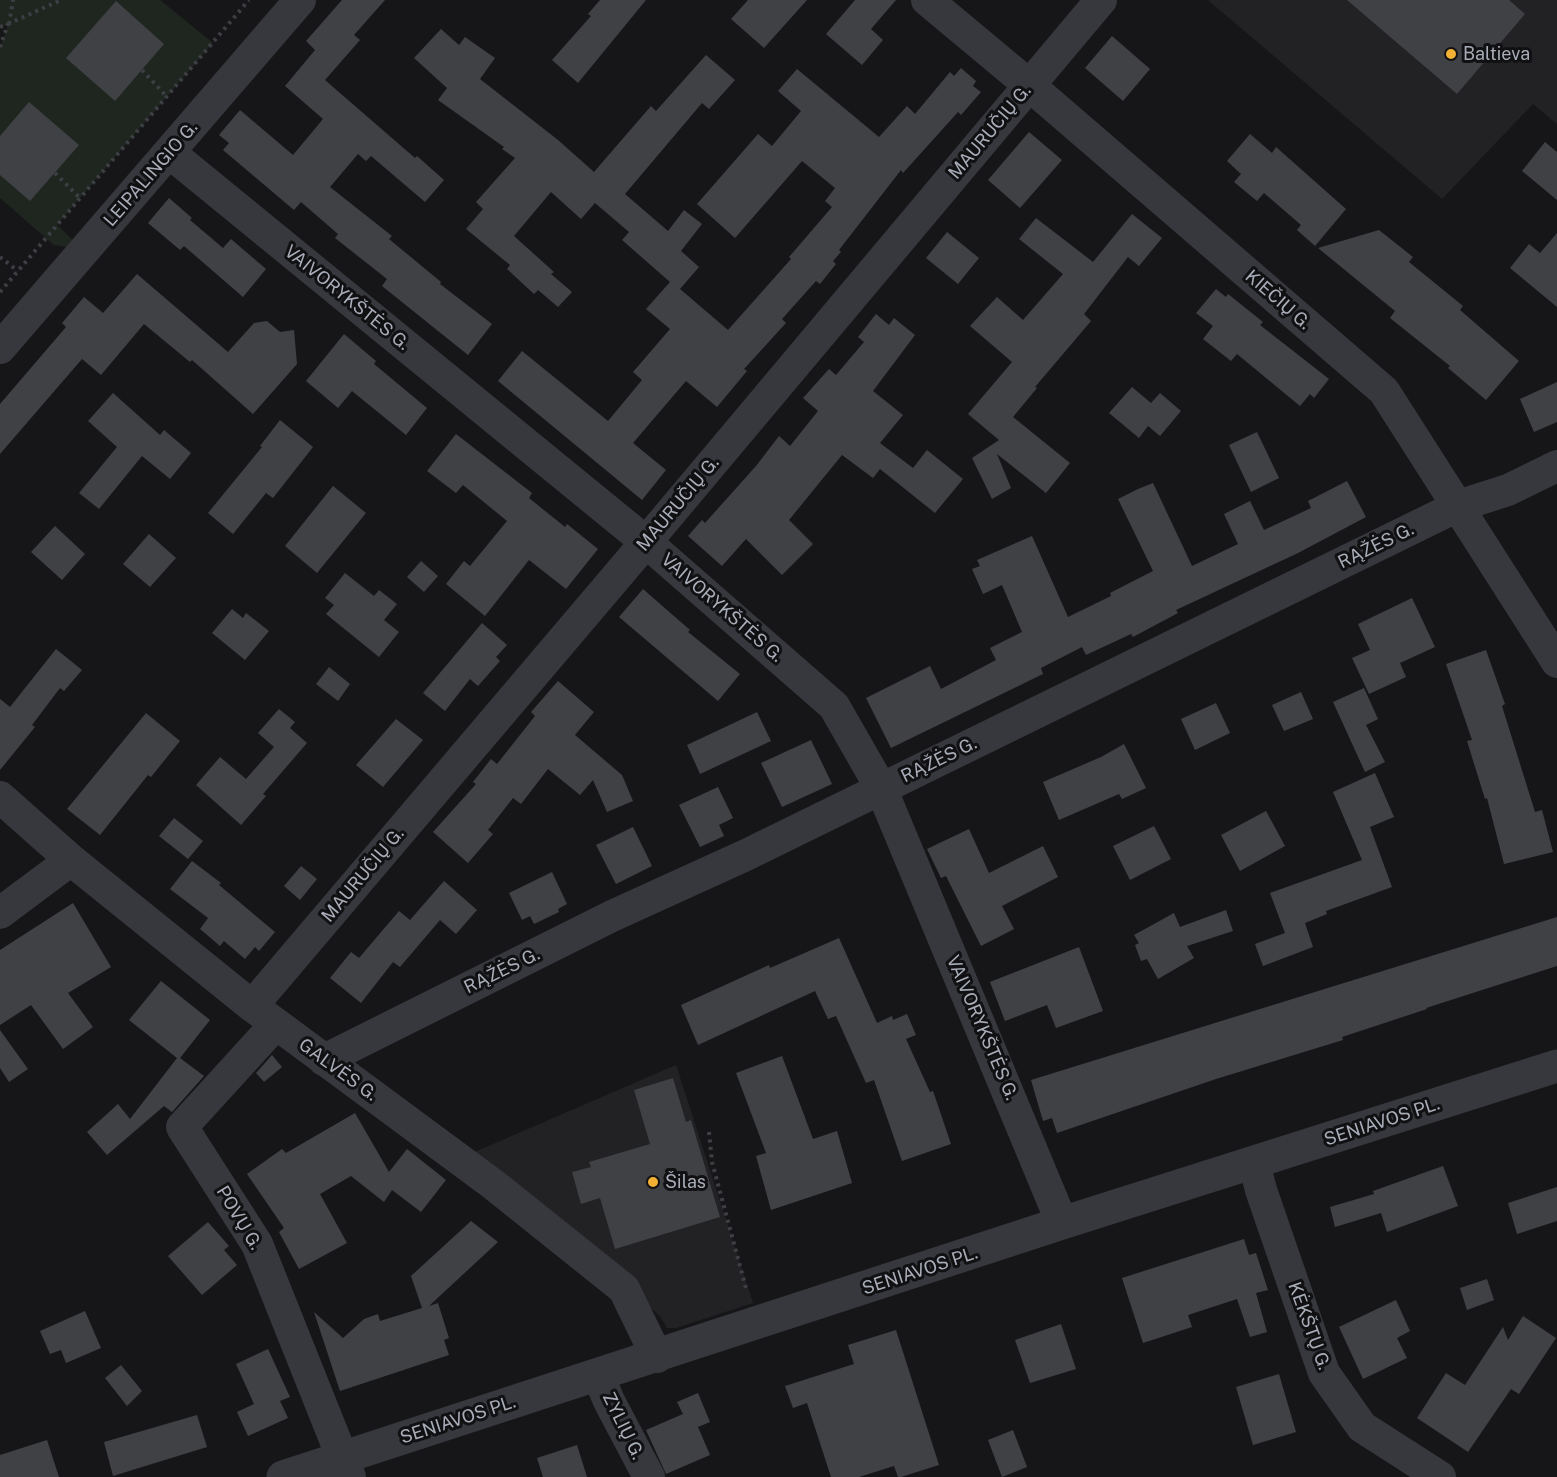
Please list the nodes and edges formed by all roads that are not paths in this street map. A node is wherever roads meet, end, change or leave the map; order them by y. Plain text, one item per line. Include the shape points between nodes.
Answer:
1 (300, 0) edge
2 (927, 0) edge
3 (1101, 0) edge
4 (1029, 85) junction
5 (170, 153) junction
6 (0, 348) edge
7 (1557, 466) edge
8 (1458, 506) junction
9 (646, 542) junction
10 (1557, 662) edge
11 (881, 788) junction
12 (0, 797) edge
13 (71, 860) junction
14 (0, 913) edge
15 (264, 1015) junction
16 (324, 1059) junction
17 (1557, 1066) edge
18 (1254, 1163) junction
19 (1062, 1223) junction
20 (657, 1357) junction
21 (598, 1375) junction
22 (346, 1468) edge
23 (283, 1477) edge
24 (649, 1477) edge
25 (1440, 1477) edge

1 - 5 street, LEIPALINGIO G.
2 - 4 street, KIEČIŲ G.
3 - 4 street, MAURUČIŲ G.
4 - 8 street, KIEČIŲ G. via 1384,392
4 - 9 street, MAURUČIŲ G.
5 - 6 street, LEIPALINGIO G.
5 - 9 street, VAIVORYKŠTĖS G.
7 - 8 street, RĄŽĖS G. via 1508,490
8 - 10 street, KIEČIŲ G.
8 - 11 street, RĄŽĖS G.
9 - 11 street, VAIVORYKŠTĖS G. via 834,706
9 - 15 street, MAURUČIŲ G.
11 - 16 street, RĄŽĖS G.
11 - 19 street, VAIVORYKŠTĖS G.
12 - 13 street, GALVĖS G.
13 - 14 street
13 - 15 street, GALVĖS G.
15 - 16 street, GALVĖS G.
15 - 22 street, POVŲ G. via 182,1127 257,1244
16 - 20 street, GALVĖS G. via 494,1185 624,1289
17 - 18 street, SENIAVOS PL.
18 - 19 street, SENIAVOS PL.
18 - 25 street, KĖKŠTŲ G. via 1324,1373 1362,1427
19 - 20 street, SENIAVOS PL.
20 - 21 street, SENIAVOS PL.
21 - 22 street, SENIAVOS PL.
21 - 24 street, ZYLIŲ G.
22 - 23 street, SENIAVOS PL.

